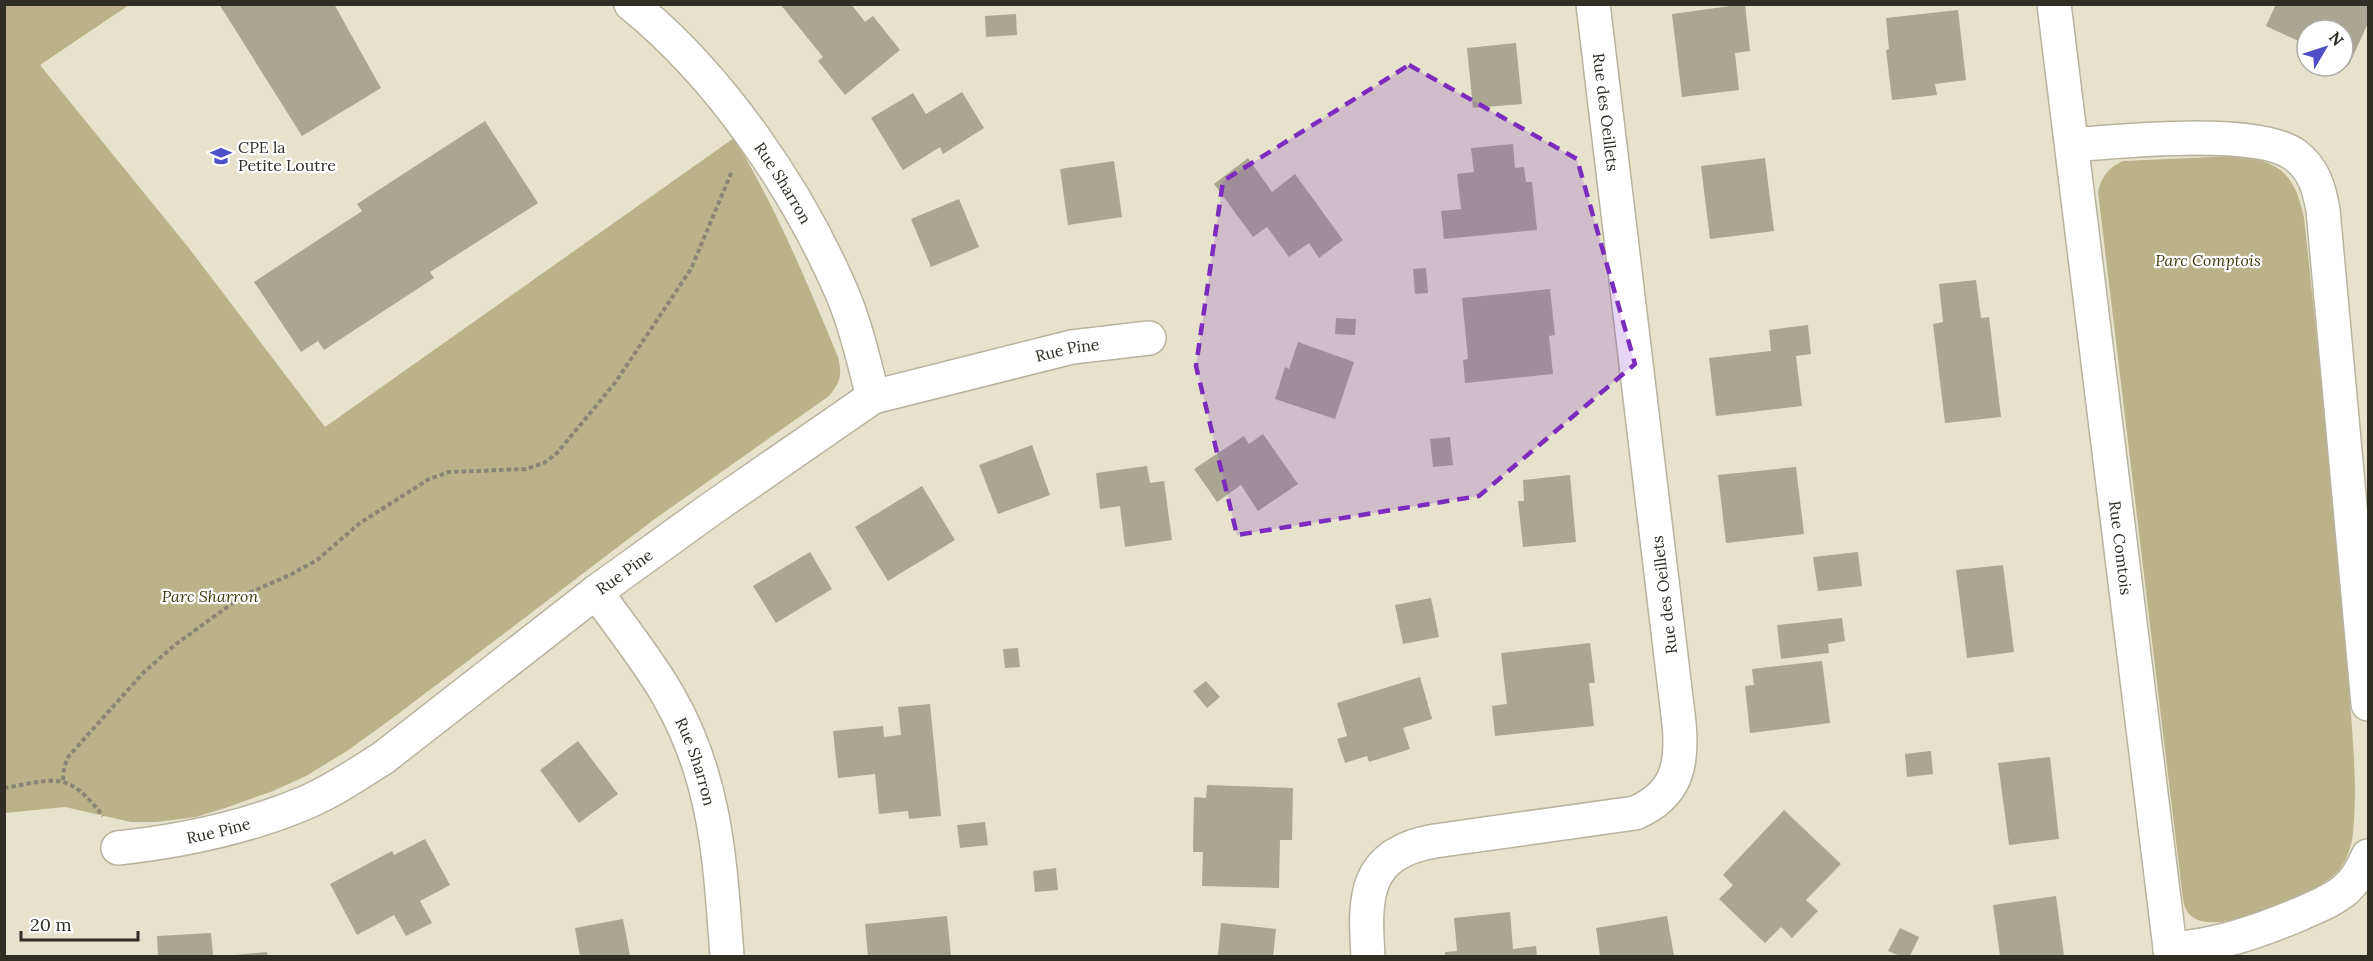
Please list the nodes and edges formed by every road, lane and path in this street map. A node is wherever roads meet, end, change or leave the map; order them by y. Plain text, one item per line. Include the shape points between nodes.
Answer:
1 (1593, 4) edge
2 (2054, 4) edge
3 (644, 8) edge
4 (2072, 146) junction
5 (736, 165) dead end
6 (1149, 338) dead end
7 (873, 398) junction
8 (596, 592) junction
9 (2368, 704) edge
10 (63, 780) junction
11 (4, 788) edge
12 (118, 848) joint
13 (2368, 856) edge
14 (2170, 953) edge
15 (727, 957) edge
16 (1368, 957) edge

1 - 16 street, Rue des Oeillets via 1679,723 1680,764 1663,794 1635,813 1435,841 1405,849 1385,864 1368,895
2 - 4 street, Rue Comtois
3 - 7 street, Rue Sharron via 712,85 758,145 802,213 842,294
4 - 9 street via 2173,138 2257,142 2294,154 2316,180 2324,222
4 - 14 street, Rue Comtois
5 - 10 path via 691,269 615,383 557,453 526,469 449,472 429,479 360,523 317,560 244,595 144,672 68,757
6 - 7 street, Rue Pine via 1072,347
7 - 8 street, Rue Pine
8 - 12 street, Rue Pine via 383,758 308,802 223,831
8 - 15 street, Rue Sharron via 654,673 695,752 717,839
10 - 11 path
10 - 12 path via 89,798 106,821
13 - 14 street, Rue Comtois via 2355,880 2334,898 2233,939

